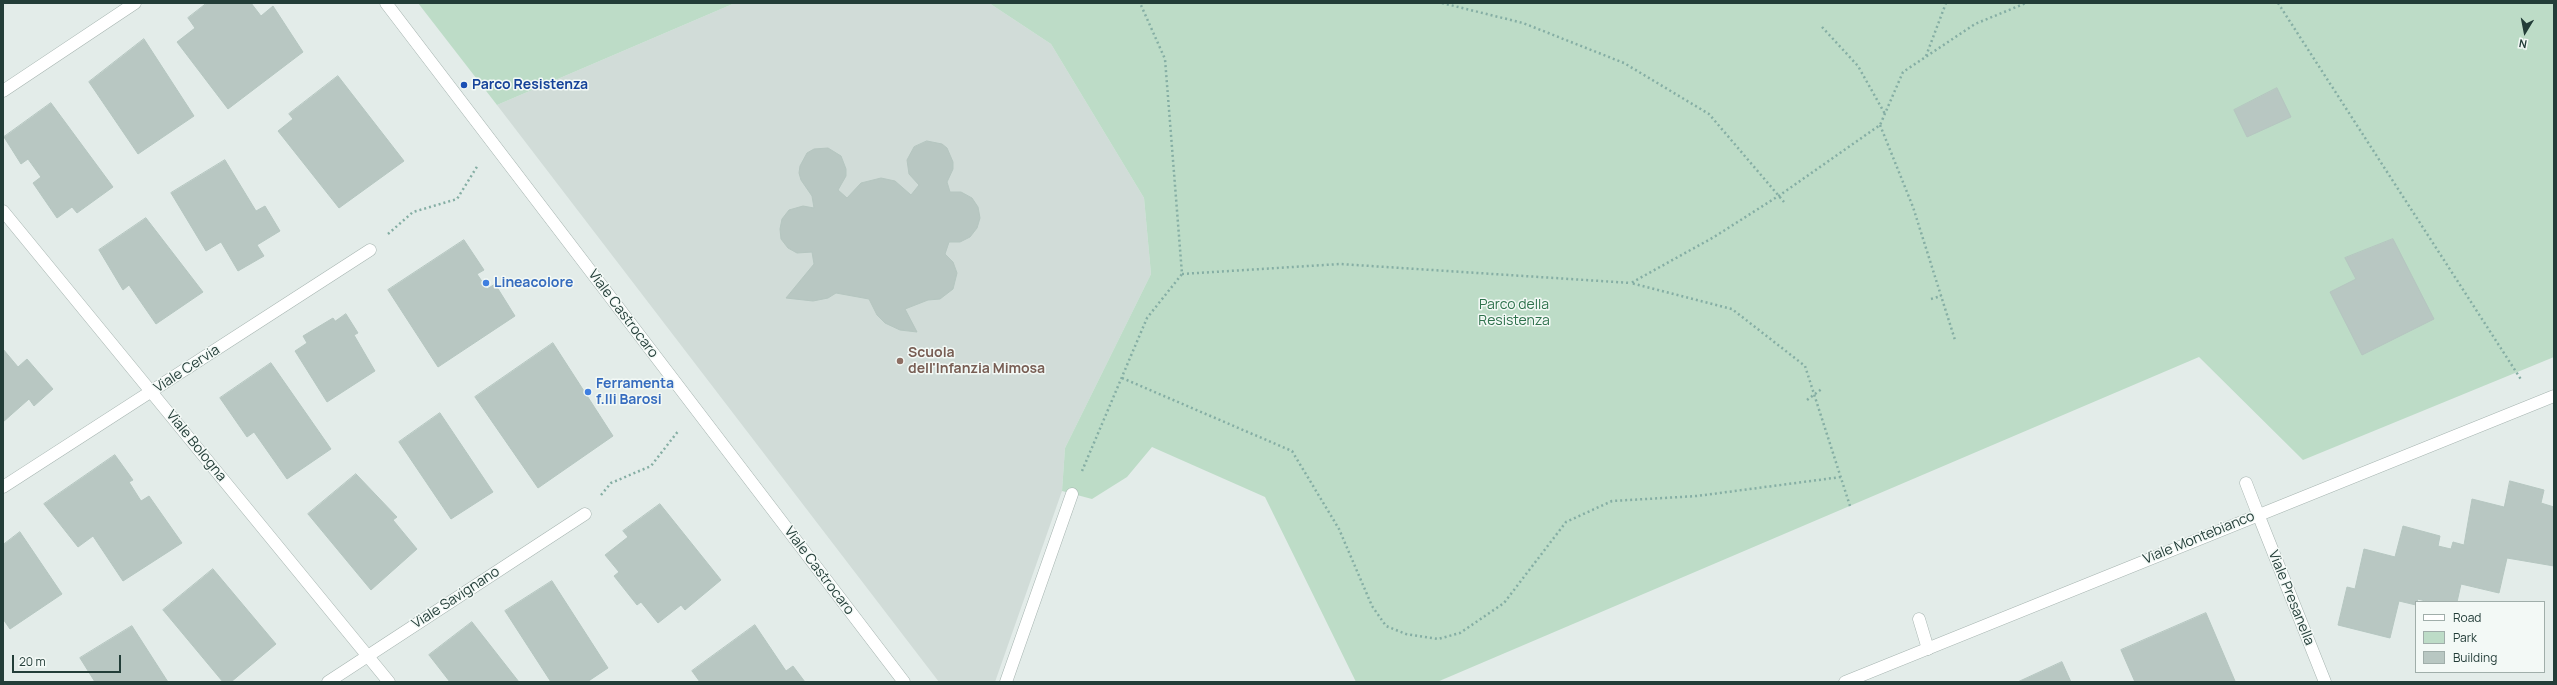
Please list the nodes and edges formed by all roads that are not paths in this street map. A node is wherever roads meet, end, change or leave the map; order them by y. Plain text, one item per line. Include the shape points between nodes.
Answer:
1 (135, 3) edge
2 (386, 3) edge
3 (3, 90) edge
4 (3, 211) edge
5 (370, 250) road end
6 (151, 392) junction
7 (2554, 396) edge
8 (2246, 484) dead end
9 (3, 487) edge
10 (1072, 494) road end
11 (585, 514) road end
12 (2258, 514) junction
13 (1919, 619) dead end
14 (1928, 649) junction
15 (368, 656) junction
16 (328, 682) edge
17 (389, 682) edge
18 (904, 682) edge
19 (1006, 682) edge
20 (1845, 682) edge
21 (2325, 682) edge

1 - 3 street
2 - 18 street, Viale Castrocaro
4 - 6 street, Viale Bologna
5 - 6 street, Viale Cervia
6 - 9 street, Viale Cervia
6 - 15 street, Viale Bologna
7 - 12 street, Viale Montebianco
8 - 12 street, Viale Presanella
10 - 19 street
11 - 15 street, Viale Savignano
12 - 14 street, Viale Montebianco
12 - 21 street, Viale Presanella
13 - 14 street
14 - 20 street, Viale Montebianco
15 - 16 street, Viale Savignano
15 - 17 street, Viale Bologna

